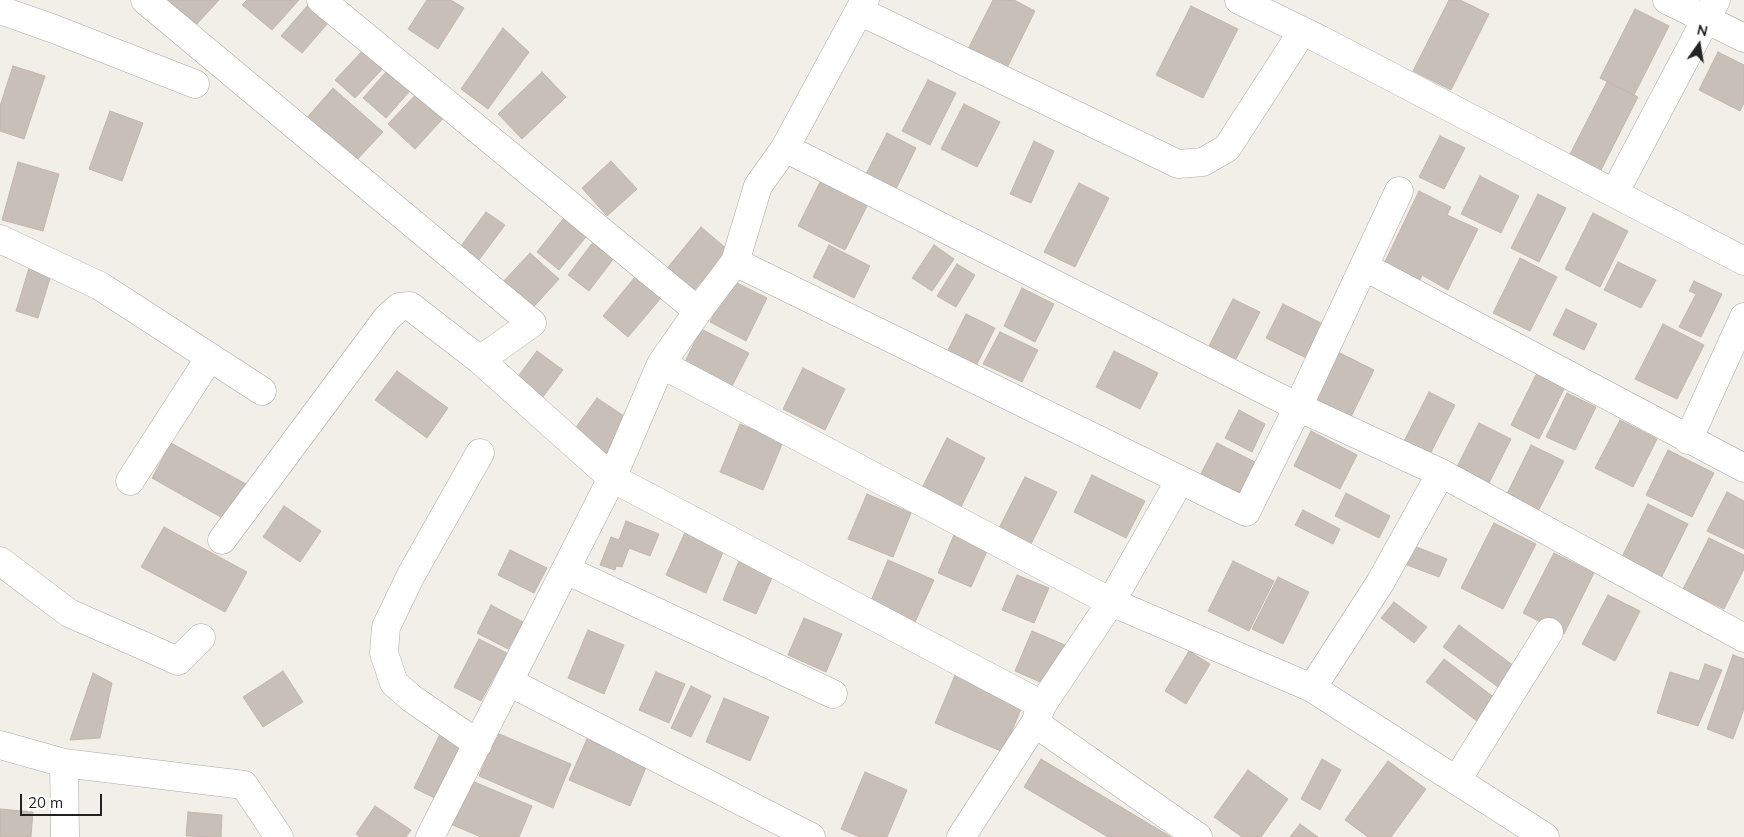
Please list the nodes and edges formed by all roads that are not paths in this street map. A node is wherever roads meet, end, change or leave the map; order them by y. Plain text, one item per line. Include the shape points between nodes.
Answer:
1 (145, 0) edge
2 (320, 0) edge
3 (1239, 0) edge
4 (1667, 0) edge
5 (862, 5) edge
6 (0, 10) edge
7 (1711, 10) edge
8 (1302, 32) junction
9 (1744, 38) edge
10 (195, 84) dead end
11 (785, 148) junction
12 (1399, 191) dead end
13 (1615, 192) junction
14 (0, 239) edge
15 (1744, 260) edge
16 (736, 262) junction
17 (1365, 267) junction
18 (698, 311) junction
19 (1744, 317) edge
20 (210, 357) junction
21 (480, 360) junction
22 (661, 364) junction
23 (262, 391) dead end
24 (1298, 407) junction
25 (1688, 440) junction
26 (480, 453) dead end
27 (1744, 468) edge
28 (1441, 473) junction
29 (612, 478) junction
30 (1180, 480) junction
31 (130, 481) dead end
32 (222, 540) dead end
33 (0, 561) edge
34 (566, 570) junction
35 (1111, 602) junction
36 (1549, 632) dead end
37 (201, 638) dead end
38 (1744, 638) edge
39 (509, 682) junction
40 (1312, 688) junction
41 (833, 694) dead end
42 (1038, 714) junction
43 (478, 744) junction
44 (0, 745) edge
45 (64, 763) junction
46 (1457, 780) junction
47 (65, 837) edge
48 (279, 837) edge
49 (430, 837) edge
50 (811, 837) edge
51 (961, 837) edge
52 (1198, 837) edge
53 (1545, 837) edge

1 - 21 street via 532,323
2 - 18 street
3 - 8 street
4 - 7 street
5 - 8 street via 1178,164 1203,162 1227,148
5 - 11 street
6 - 10 street
7 - 9 street
7 - 13 street
8 - 13 street
11 - 16 street via 758,186
11 - 24 street
12 - 17 street
13 - 15 street
14 - 20 street via 100,286
16 - 18 street
16 - 30 street
17 - 24 street
17 - 25 street
18 - 22 street
19 - 25 street
20 - 23 street
20 - 31 street
21 - 29 street
21 - 32 street via 410,306 399,307 387,318
22 - 29 street
22 - 35 street
24 - 28 street
24 - 30 street via 1246,512
25 - 27 street
26 - 43 street via 411,575 386,627 384,653 394,682 411,698
28 - 38 street
28 - 40 street via 1380,583
29 - 34 street
29 - 42 street
30 - 35 street
33 - 37 street via 69,613 178,661
34 - 39 street
34 - 41 street
35 - 40 street
35 - 42 street
36 - 46 street
39 - 43 street
39 - 50 street
40 - 46 street
42 - 51 street
42 - 52 street
43 - 49 street
44 - 45 street
45 - 47 street
45 - 48 street via 244,785
46 - 53 street

